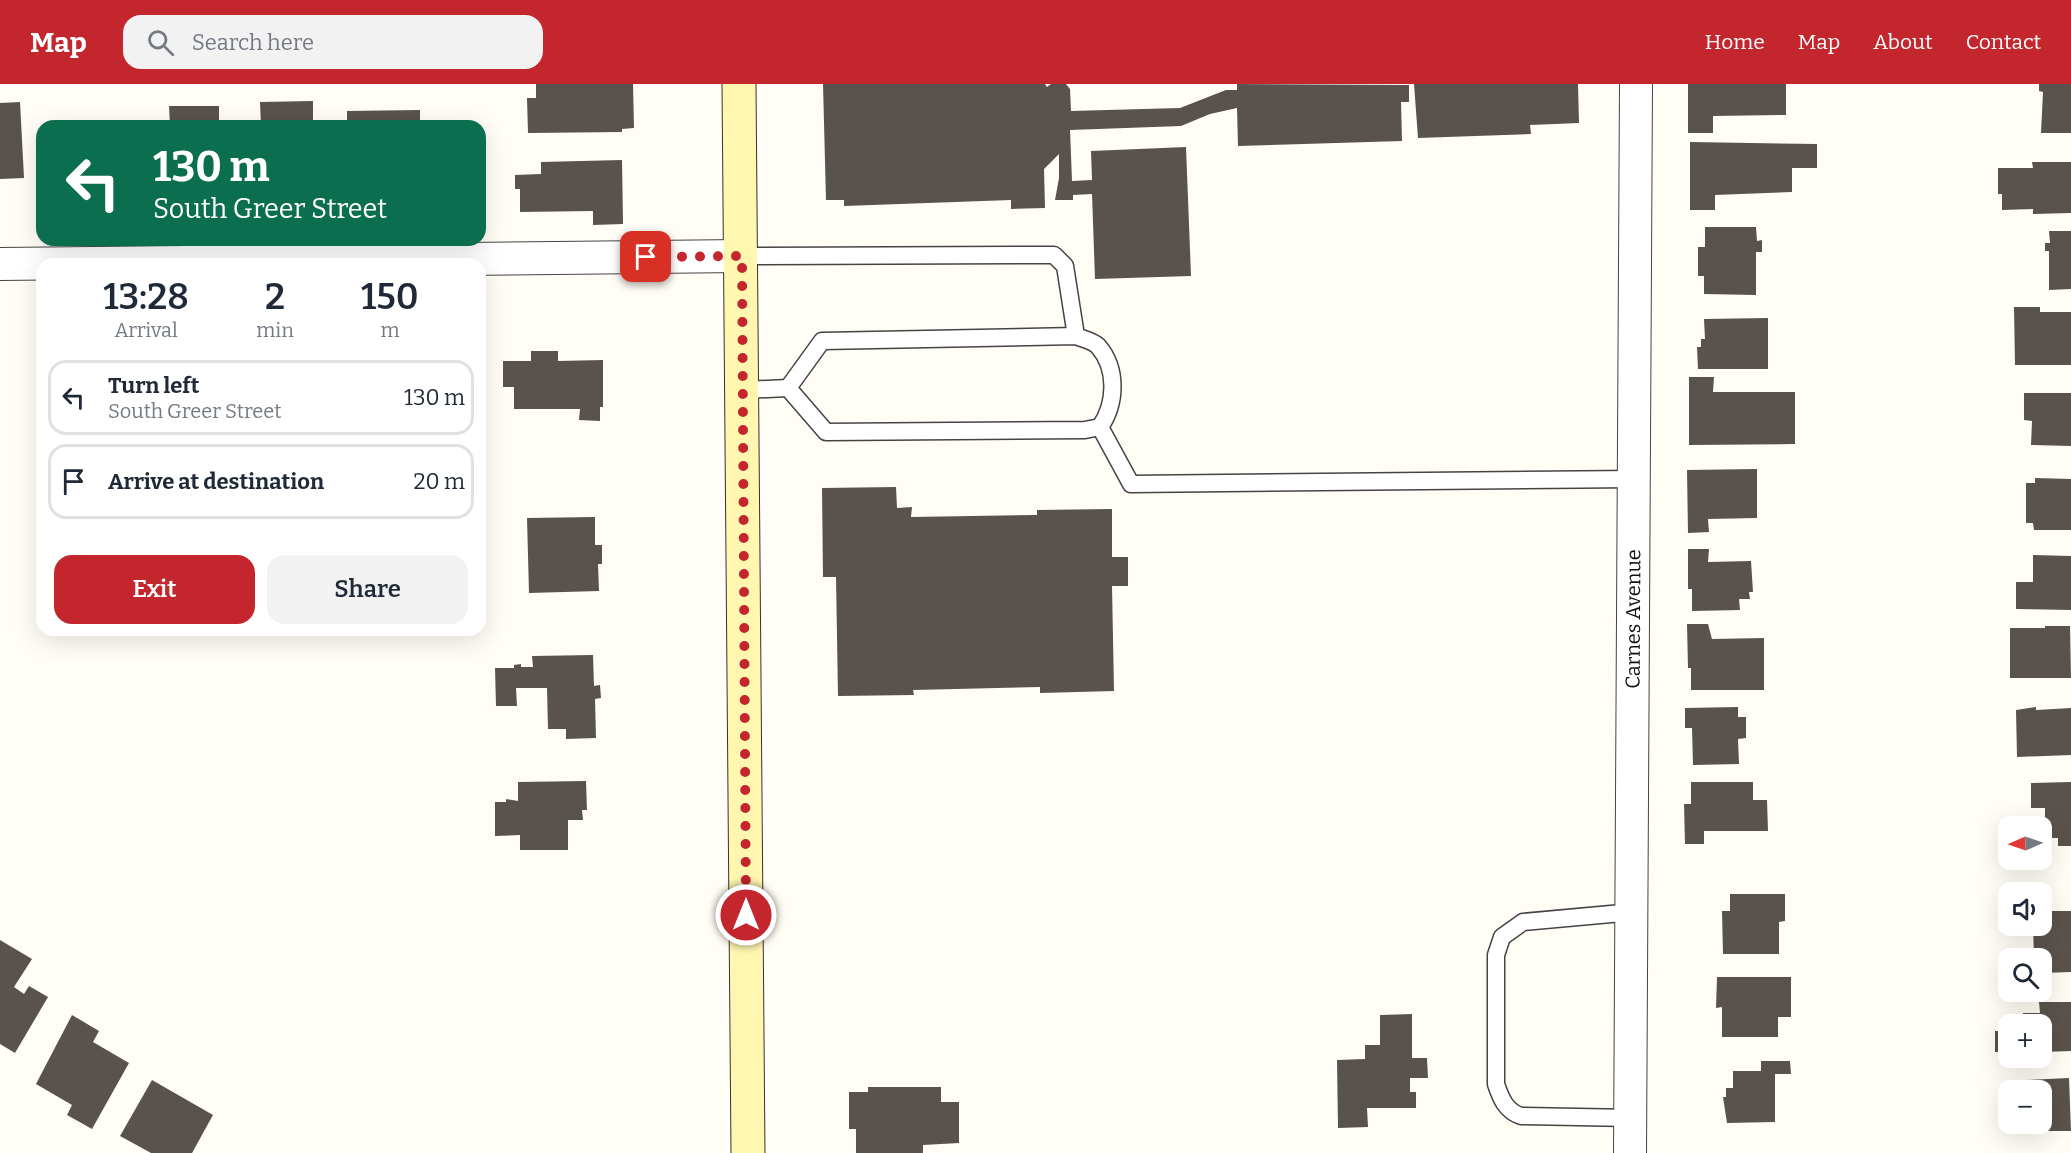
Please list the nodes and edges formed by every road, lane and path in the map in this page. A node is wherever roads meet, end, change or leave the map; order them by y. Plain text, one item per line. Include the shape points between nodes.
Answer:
1 (739, 84) edge
2 (1636, 84) edge
3 (742, 256) junction
4 (486, 259) edge
5 (0, 264) edge
6 (36, 264) edge
7 (1076, 336) junction
8 (788, 388) junction
9 (743, 390) junction
10 (1100, 427) junction
11 (1635, 479) junction
12 (1633, 912) junction
13 (1632, 1118) junction
14 (748, 1153) edge
15 (1630, 1153) edge

1 - 3 street
2 - 11 street, Carnes Avenue
3 - 4 street
3 - 7 lane via 1054,255 1065,266
3 - 9 street
5 - 6 street
7 - 8 lane via 822,341
7 - 10 lane via 1096,344 1112,377 1112,401
8 - 9 lane
8 - 10 lane via 826,432
9 - 14 street
10 - 11 lane via 1131,484
11 - 12 street, Carnes Avenue
12 - 13 street, Carnes Avenue
12 - 13 lane via 1523,922 1502,937 1496,955 1496,1084 1511,1113
13 - 15 street, Carnes Avenue

